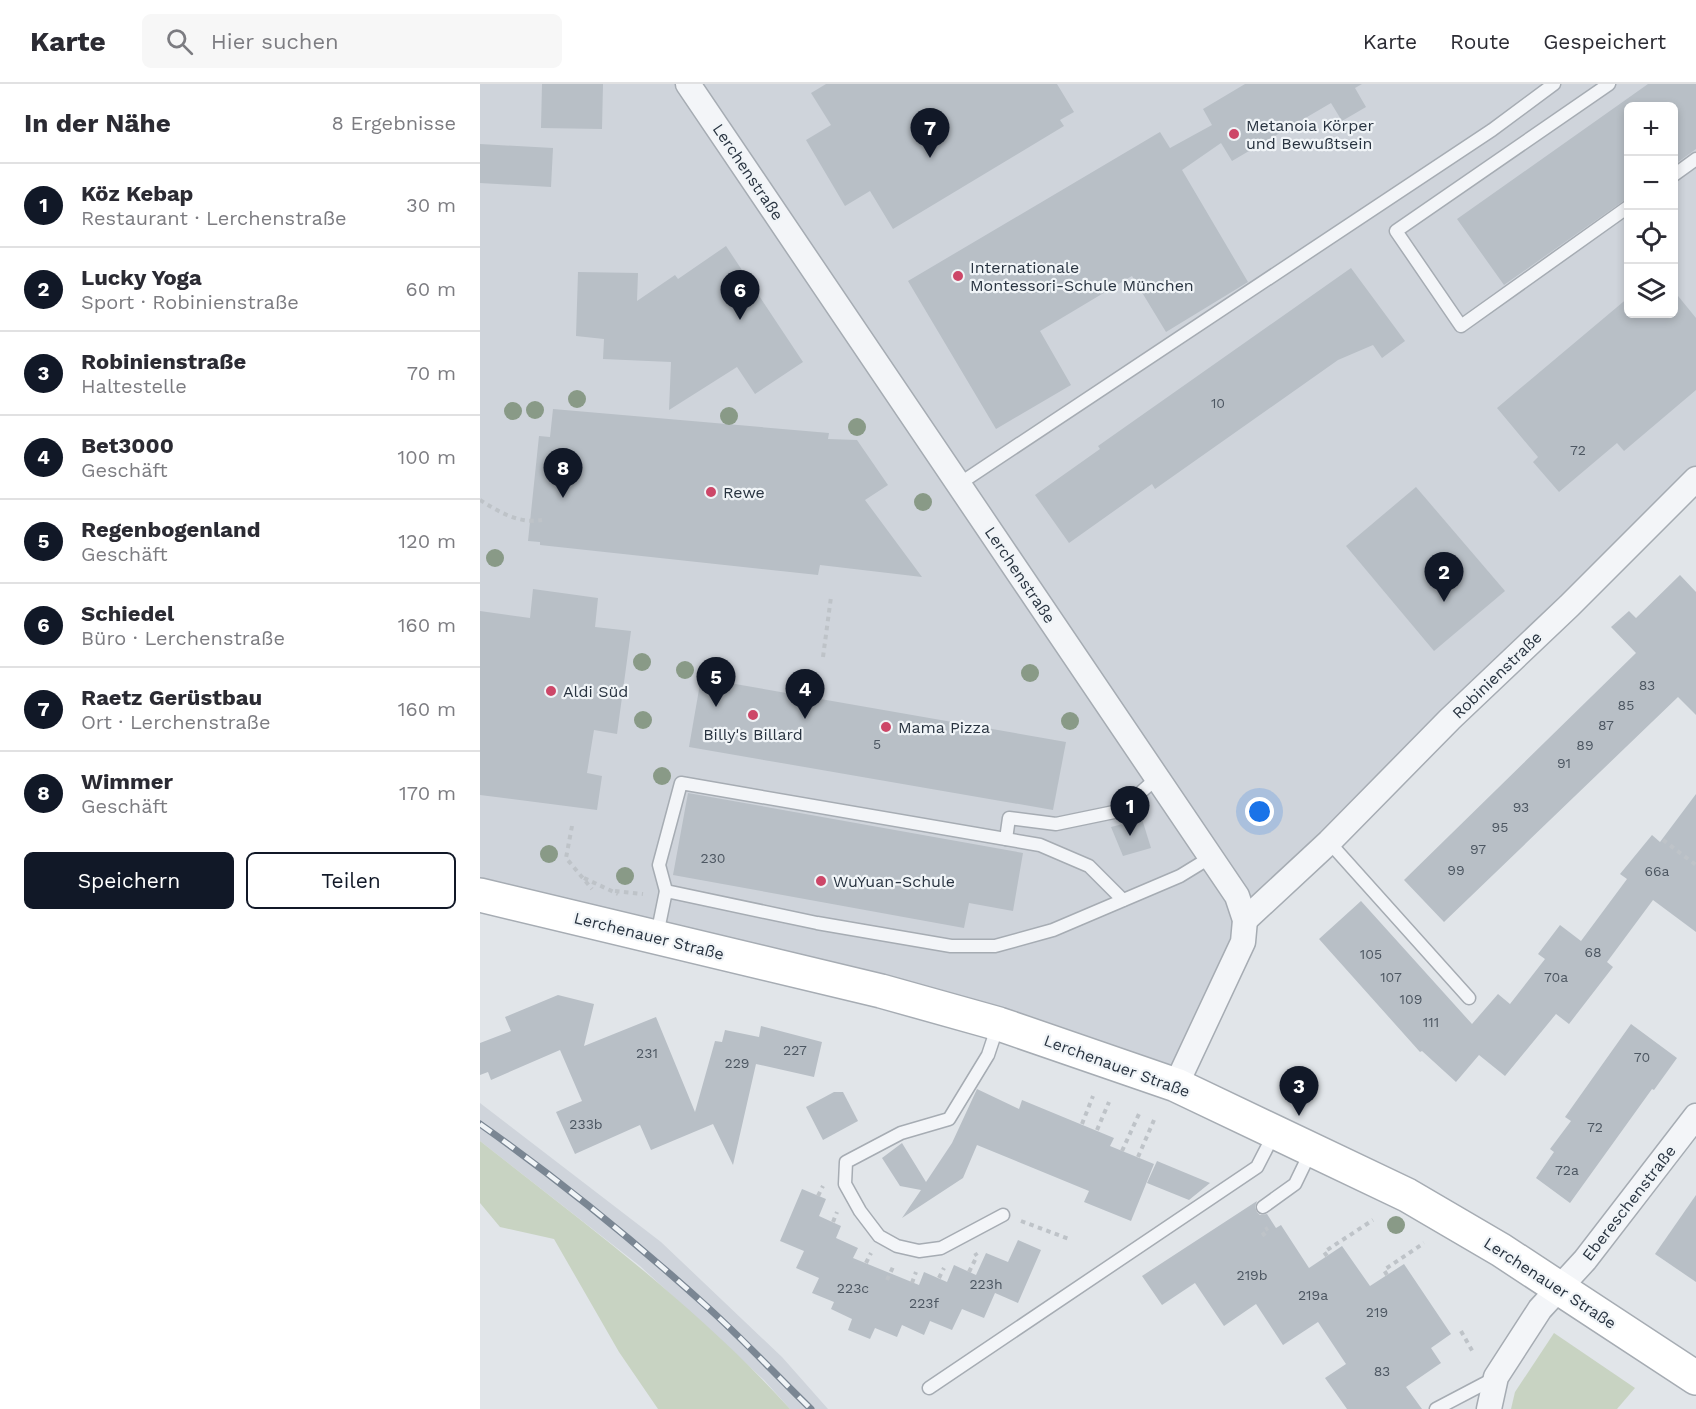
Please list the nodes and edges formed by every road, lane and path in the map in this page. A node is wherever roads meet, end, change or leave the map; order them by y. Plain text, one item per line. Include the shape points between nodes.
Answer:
1 (689, 84) edge
2 (1554, 84) edge
3 (1609, 84) edge
4 (1696, 159) edge
5 (1678, 172) edge
6 (1625, 210) edge
7 (1696, 479) edge
8 (959, 484) junction
9 (480, 500) edge
10 (543, 520) dead end
11 (831, 597) dead end
12 (823, 657) dead end
13 (1158, 777) junction
14 (572, 826) dead end
15 (1006, 839) junction
16 (1663, 840) dead end
17 (1329, 842) junction
18 (1211, 857) junction
19 (1696, 865) edge
20 (614, 891) dead end
21 (665, 893) junction
22 (480, 895) edge
23 (598, 897) dead end
24 (1123, 900) junction
25 (1245, 920) junction
26 (656, 937) junction
27 (1469, 998) dead end
28 (999, 1024) junction
29 (1176, 1085) junction
30 (1093, 1096) dead end
31 (1109, 1102) dead end
32 (1139, 1114) dead end
33 (1696, 1116) edge
34 (1154, 1120) dead end
35 (1082, 1124) dead end
36 (1097, 1130) dead end
37 (1274, 1133) junction
38 (1312, 1150) junction
39 (1122, 1151) dead end
40 (1138, 1158) dead end
41 (1263, 1207) dead end
42 (1003, 1215) joint
43 (1373, 1220) dead end
44 (1069, 1239) dead end
45 (1424, 1244) dead end
46 (1327, 1256) dead end
47 (1387, 1275) dead end
48 (1560, 1287) junction
49 (1461, 1331) dead end
50 (1474, 1354) dead end
51 (1496, 1377) junction
52 (1696, 1378) edge
53 (929, 1388) dead end
54 (1436, 1409) edge
55 (1489, 1409) edge

1 - 8 street, Lerchenstraße
2 - 8 lane via 1492,130
3 - 6 lane via 1396,231 1461,326
4 - 5 lane
7 - 17 street, Robinienstraße
8 - 13 street, Lerchenstraße
9 - 10 path via 501,513 530,522
11 - 12 path
13 - 15 lane via 1114,812 1056,824 1009,818
13 - 18 street, Lerchenstraße
14 - 23 path via 566,858
15 - 21 lane via 681,783 659,865
15 - 24 lane via 1040,845 1089,866
16 - 19 path
17 - 25 street, Robinienstraße
17 - 27 lane
18 - 24 lane via 1180,876
18 - 25 street, Lerchenstraße via 1237,896
20 - 21 path
21 - 24 lane via 951,946 996,946 1053,930
21 - 26 lane
22 - 26 main road, Lerchenauer Straße
25 - 29 street via 1243,942
26 - 28 main road, Lerchenauer Straße
28 - 29 main road, Lerchenauer Straße
28 - 42 lane via 988,1054 949,1119 901,1132 846,1162 845,1184 879,1236 897,1246 919,1251 941,1248
29 - 37 main road, Lerchenauer Straße
30 - 35 path
31 - 36 path
32 - 39 path
33 - 48 street, Ebereschenstraße
34 - 40 path
37 - 38 main road, Lerchenauer Straße
37 - 53 lane via 1257,1167
38 - 41 lane via 1295,1184
38 - 48 main road, Lerchenauer Straße via 1407,1195
42 - 44 path
43 - 46 path via 1324,1252
45 - 47 path via 1384,1270
48 - 51 street, Ebereschenstraße via 1540,1309
48 - 52 main road, Lerchenauer Straße
49 - 50 path
51 - 54 lane
51 - 55 street

